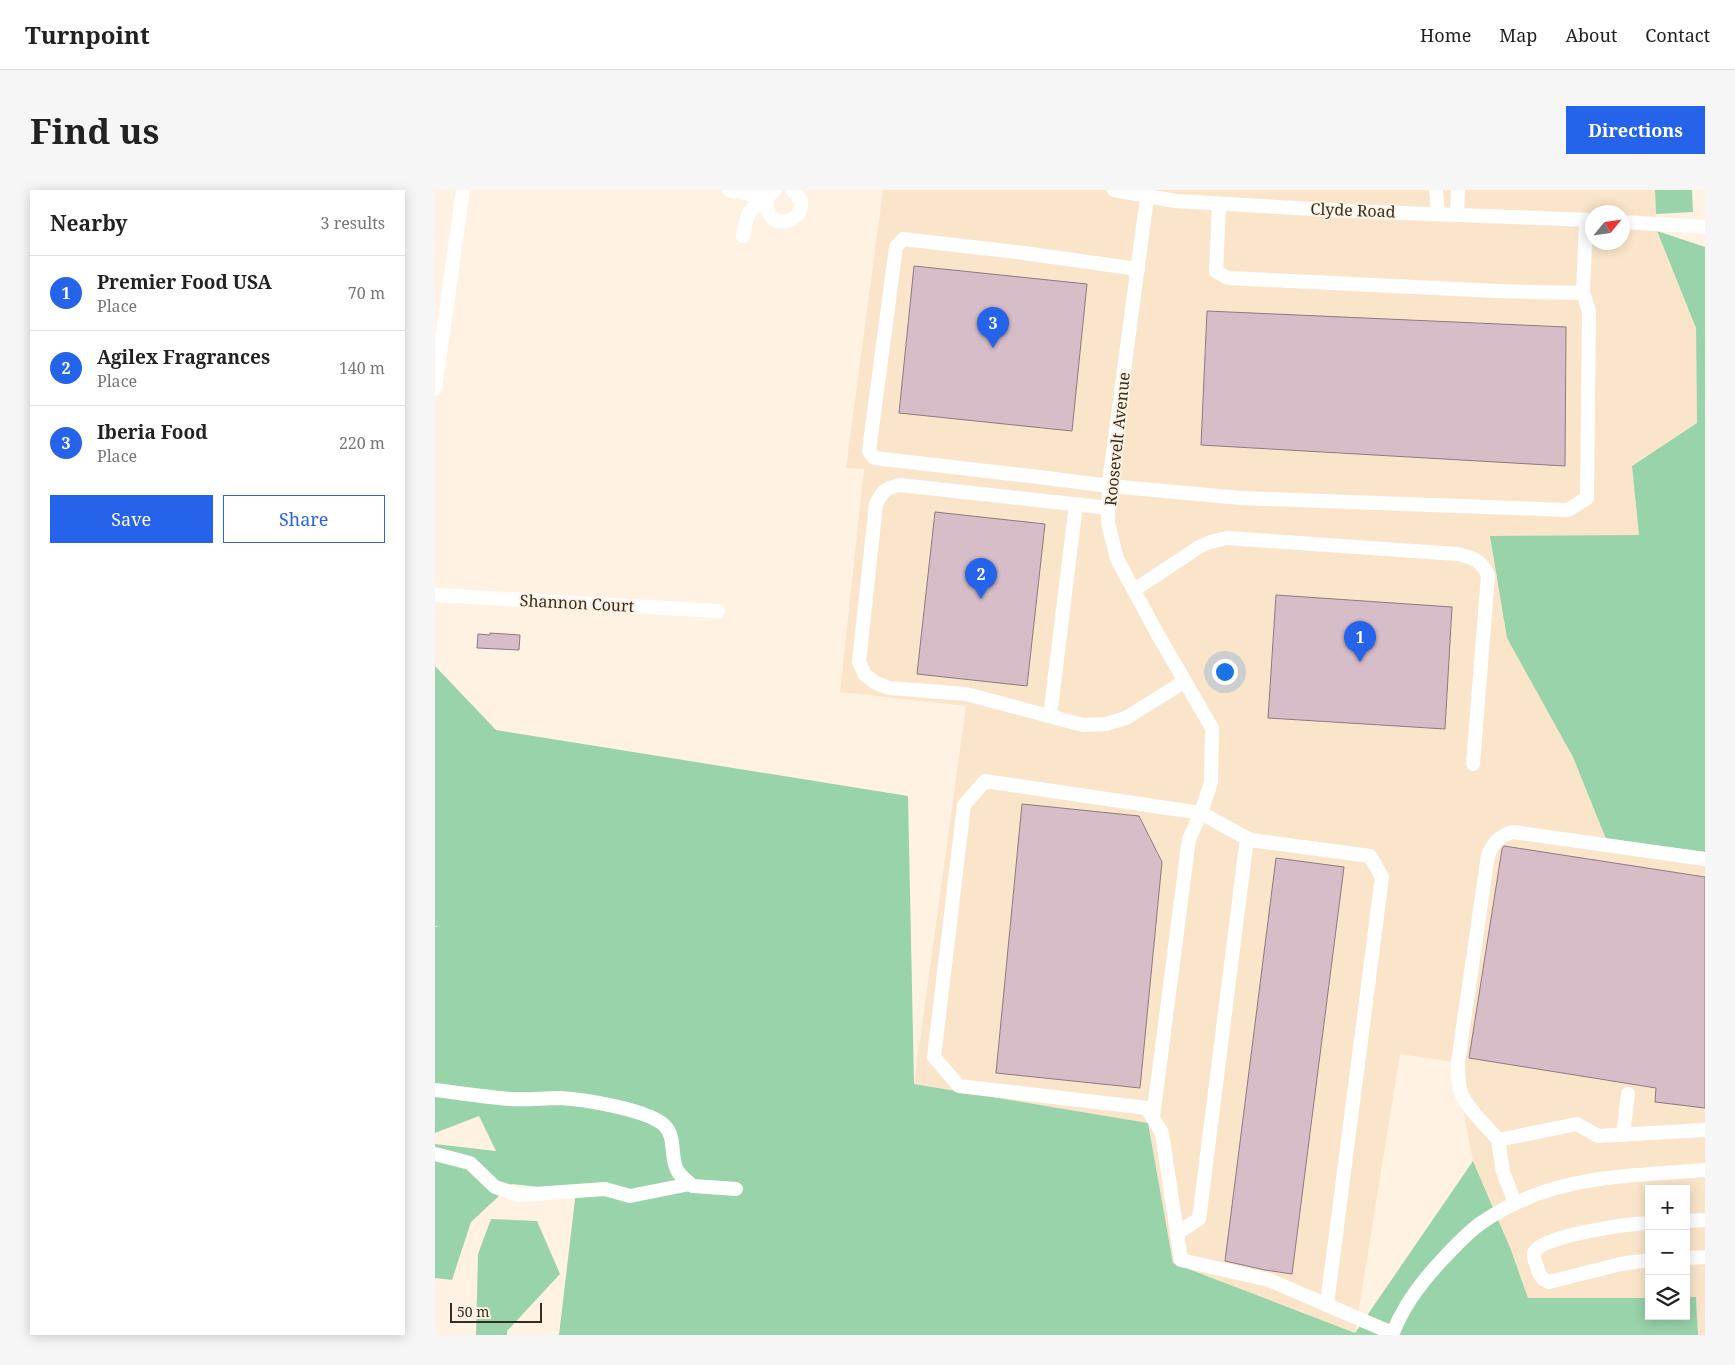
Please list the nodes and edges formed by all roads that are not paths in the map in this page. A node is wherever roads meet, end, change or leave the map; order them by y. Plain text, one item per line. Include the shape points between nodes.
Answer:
1 (463, 190) edge
2 (729, 190) edge
3 (793, 190) edge
4 (1114, 190) edge
5 (1436, 190) edge
6 (1457, 190) edge
7 (772, 193) edge
8 (1147, 197) junction
9 (1219, 204) junction
10 (1438, 213) junction
11 (1457, 214) junction
12 (1585, 220) edge
13 (1630, 222) edge
14 (1705, 227) edge
15 (743, 236) dead end
16 (1587, 250) edge
17 (1138, 269) junction
18 (1583, 293) junction
19 (435, 390) edge
20 (1109, 486) junction
21 (1076, 504) junction
22 (1109, 508) junction
23 (1133, 590) junction
24 (435, 595) edge
25 (718, 611) dead end
26 (1185, 681) junction
27 (1050, 716) junction
28 (1473, 764) dead end
29 (1201, 813) junction
30 (1247, 838) junction
31 (1705, 859) edge
32 (435, 1090) edge
33 (1628, 1094) dead end
34 (1153, 1117) junction
35 (1705, 1130) edge
36 (1623, 1135) junction
37 (1499, 1140) junction
38 (435, 1154) edge
39 (1705, 1170) edge
40 (690, 1184) junction
41 (736, 1190) dead end
42 (1515, 1203) junction
43 (1705, 1220) edge
44 (1690, 1221) edge
45 (1645, 1223) edge
46 (1177, 1233) junction
47 (1705, 1257) edge
48 (1690, 1258) edge
49 (1645, 1261) edge
50 (1327, 1304) junction
51 (1392, 1334) edge

1 - 19 street
2 - 7 street
3 - 7 street via 800,199 800,210 788,222 777,221 769,213 767,202
4 - 8 street, Clyde Road
5 - 10 street
6 - 11 street
7 - 15 street via 754,204 746,217
8 - 9 street, Clyde Road
8 - 17 street, Roosevelt Avenue
9 - 10 street, Clyde Road
9 - 18 street via 1216,271 1228,278
10 - 11 street, Clyde Road
11 - 12 street, Clyde Road
13 - 14 street
16 - 18 street
17 - 20 street, Roosevelt Avenue
17 - 20 street via 903,239 896,247 869,451 874,458
18 - 20 street via 1589,311 1587,498 1568,510 1241,498
20 - 22 street, Roosevelt Avenue
21 - 22 street
21 - 27 street
21 - 27 street via 900,485 882,492 876,504 859,662 865,675 889,688 966,694
22 - 23 street, Roosevelt Avenue via 1108,524 1117,559
23 - 26 street, Roosevelt Avenue
23 - 28 street via 1199,547 1227,538 1457,554 1479,561 1487,575
24 - 25 street, Shannon Court
26 - 27 street via 1126,718 1106,724 1083,724
26 - 29 street, Roosevelt Avenue via 1212,728 1211,782
29 - 30 street
29 - 34 street, Roosevelt Avenue via 1189,838
29 - 34 street via 985,781 964,806 934,1057 959,1086 1147,1108
30 - 46 street via 1199,1219
30 - 50 street via 1370,856 1382,877
31 - 37 street via 1513,832 1501,835 1493,844 1488,855 1458,1078 1461,1093 1470,1108
32 - 40 street via 512,1099 561,1098 634,1111 665,1126 676,1169
33 - 36 street
34 - 46 street via 1162,1133
35 - 36 street
36 - 37 street via 1598,1136 1577,1124
37 - 42 street via 1503,1172
38 - 40 street via 470,1163 495,1188 520,1196 605,1189 630,1196
39 - 42 street via 1595,1179 1553,1188
40 - 41 street
42 - 51 street via 1480,1224 1457,1244 1421,1283
43 - 44 street
45 - 49 street via 1592,1230 1551,1242 1540,1247 1534,1258 1540,1276 1549,1282
46 - 50 street via 1181,1260 1269,1280
47 - 48 street
50 - 51 street

